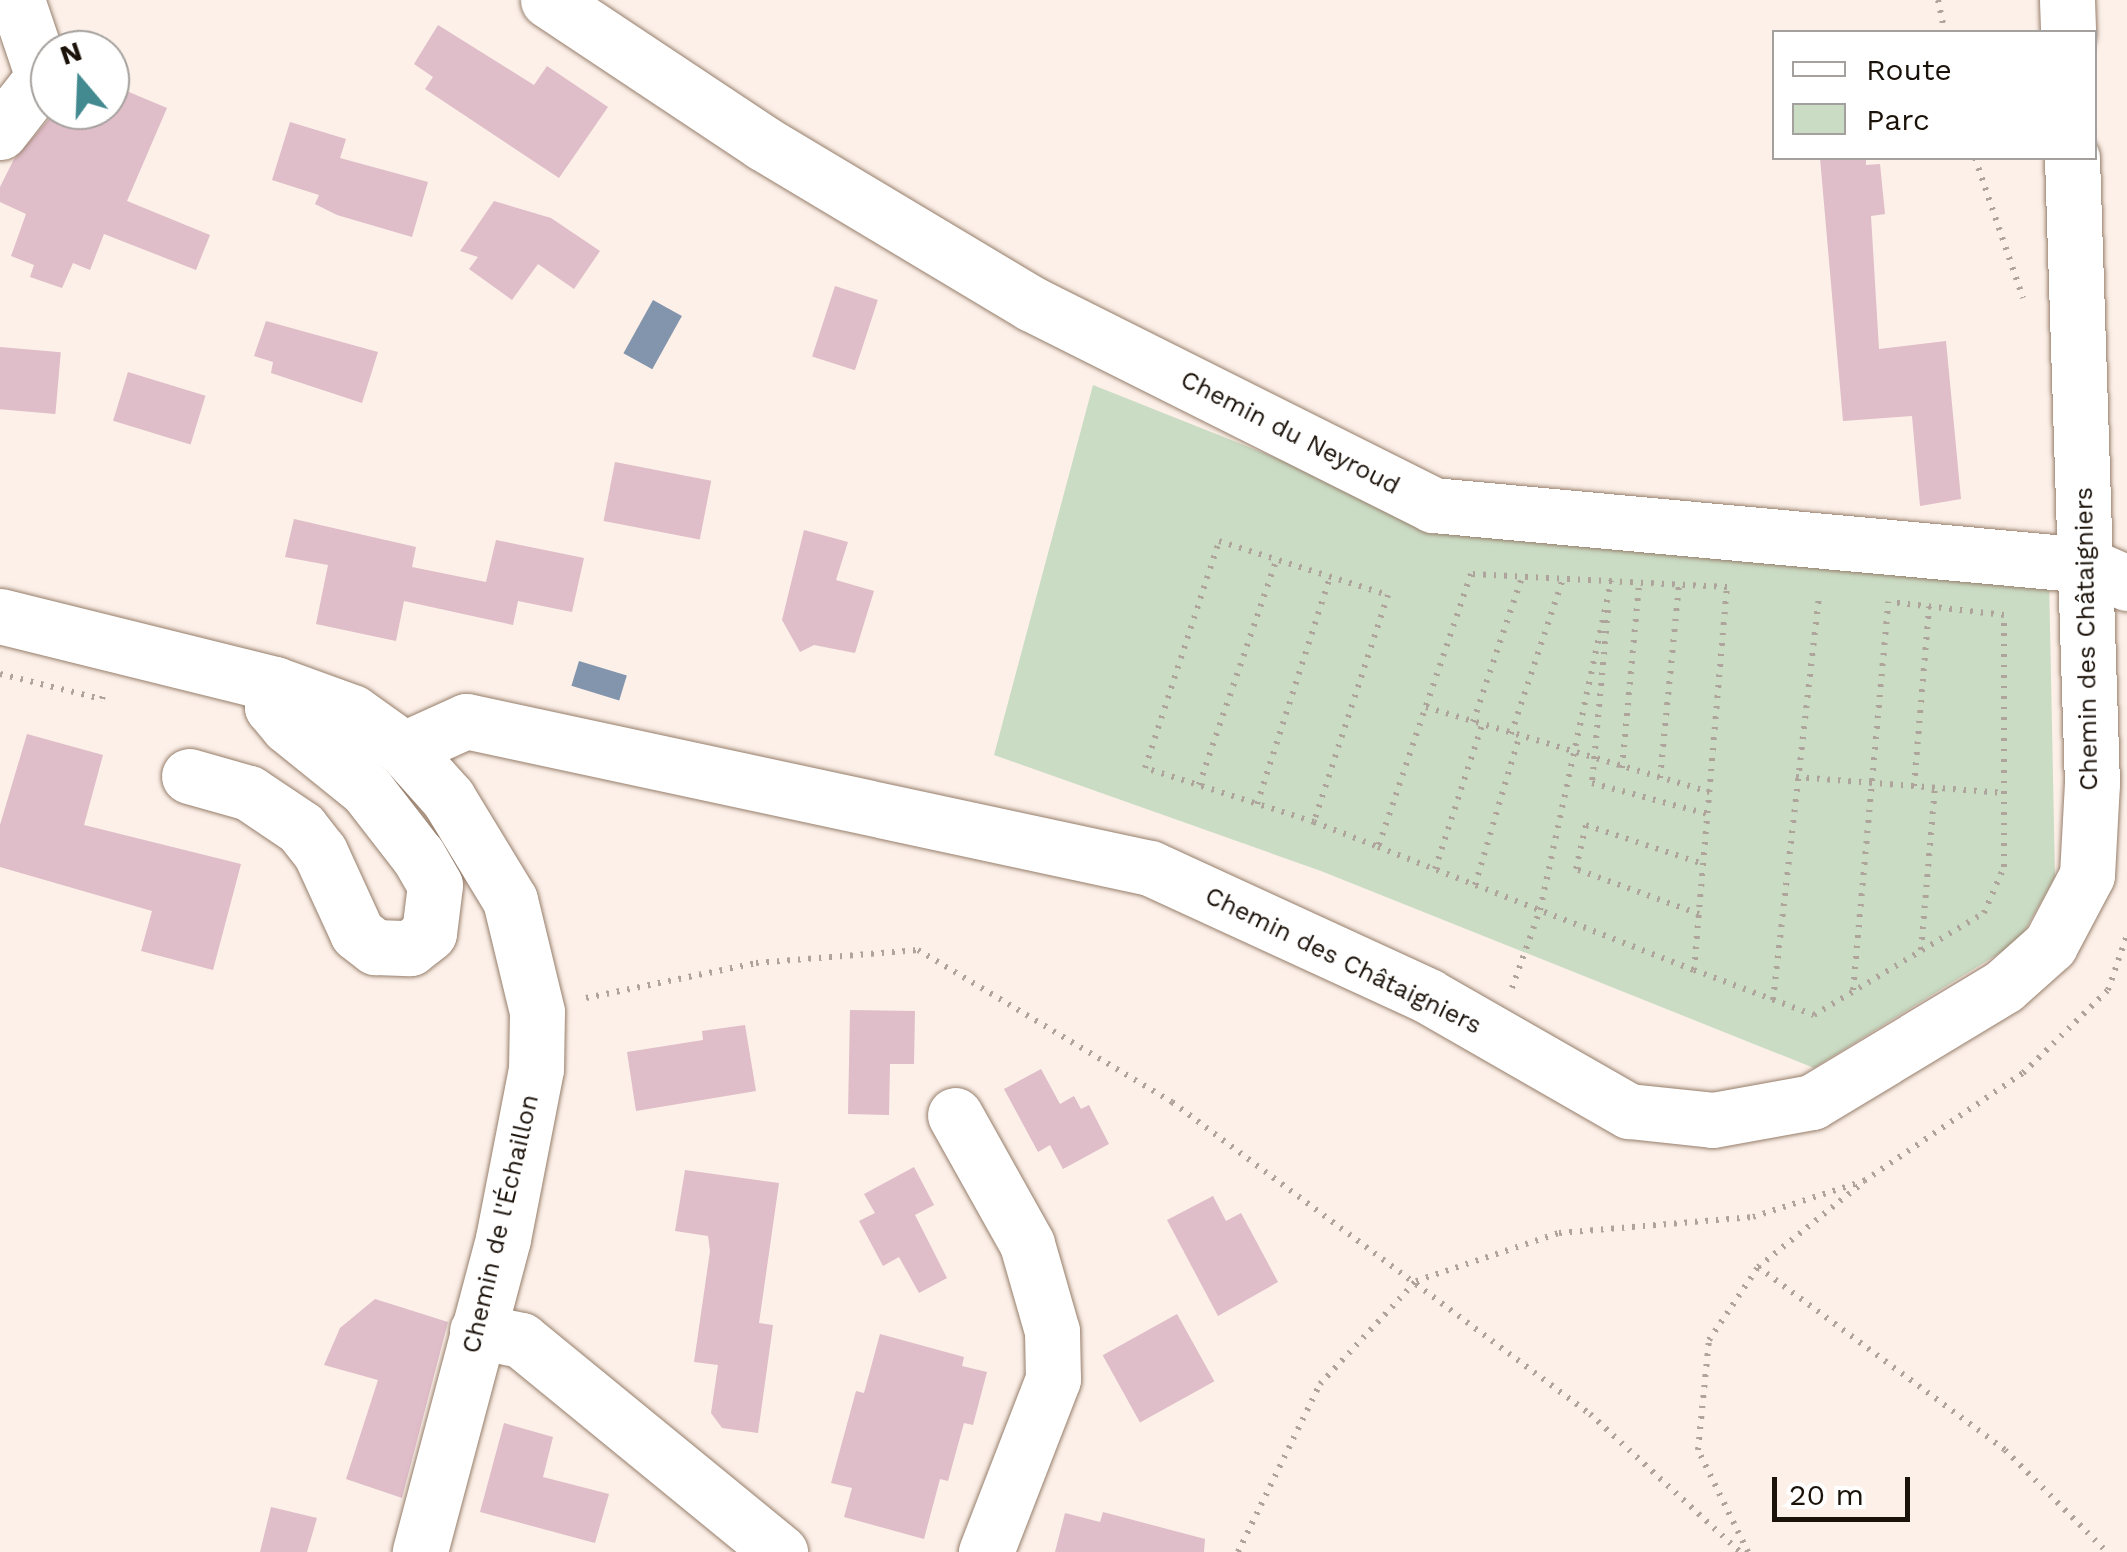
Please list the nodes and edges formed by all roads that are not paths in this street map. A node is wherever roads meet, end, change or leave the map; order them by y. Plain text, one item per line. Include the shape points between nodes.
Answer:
1 (17, 0) edge
2 (548, 0) edge
3 (2066, 0) edge
4 (2068, 30) edge
5 (0, 132) edge
6 (2072, 160) edge
7 (2106, 574) edge
8 (0, 616) edge
9 (275, 684) junction
10 (404, 749) junction
11 (189, 776) dead end
12 (955, 1115) dead end
13 (477, 1331) junction
14 (420, 1552) edge
15 (780, 1552) edge
16 (986, 1552) edge

1 - 5 street via 43,76
2 - 7 street, Chemin du Neyroud via 763,143 1032,304 1433,505
3 - 4 street
6 - 7 street, Chemin des Châtaigniers
7 - 10 street, Chemin des Châtaigniers via 2087,875 2050,946 2004,986 1812,1102 1713,1120 1629,1111 1493,1033 1150,868 466,721
8 - 9 street
9 - 10 street via 352,712
9 - 11 street via 272,707 367,790 418,856 435,885 429,933 410,948 374,947 358,934 320,852 301,828 249,793
10 - 13 street, Chemin de l'Échaillon via 459,814 510,900 537,1012 527,1125
12 - 16 street via 1027,1244 1052,1331 1054,1379
13 - 14 street, Chemin de l'Échaillon
13 - 15 street via 520,1340

